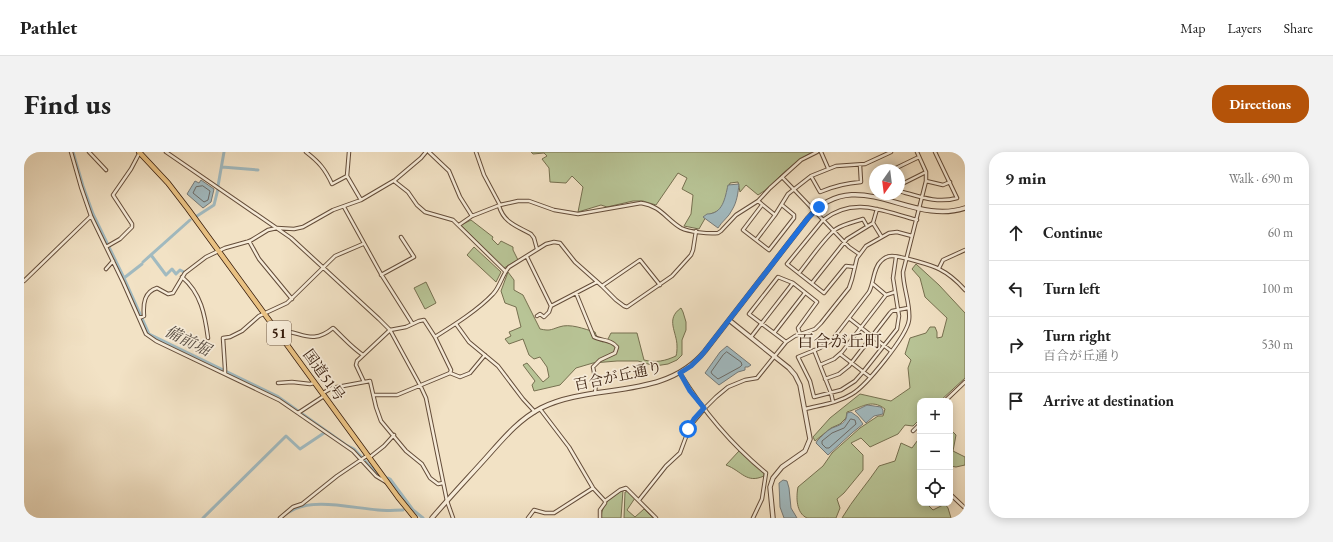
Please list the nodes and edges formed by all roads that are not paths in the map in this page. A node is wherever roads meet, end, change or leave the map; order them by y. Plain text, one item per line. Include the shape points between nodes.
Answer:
1 (71, 152) edge
2 (89, 152) edge
3 (139, 152) edge
4 (166, 152) edge
5 (306, 152) edge
6 (349, 152) edge
7 (427, 152) edge
8 (477, 152) edge
9 (817, 152) edge
10 (821, 152) edge
11 (891, 152) edge
12 (917, 152) edge
13 (935, 152) edge
14 (919, 157) junction
15 (904, 164) edge
16 (860, 165) junction
17 (828, 168) junction
18 (106, 170) dead end
19 (926, 172) junction
20 (346, 176) junction
21 (811, 176) junction
22 (782, 177) junction
23 (394, 181) junction
24 (926, 181) junction
25 (905, 182) edge
26 (950, 182) junction
27 (794, 189) junction
28 (905, 192) edge
29 (923, 197) junction
30 (361, 200) junction
31 (758, 201) junction
32 (762, 205) junction
33 (782, 205) junction
34 (499, 206) junction
35 (344, 207) junction
36 (965, 208) edge
37 (877, 209) junction
38 (920, 209) junction
39 (815, 211) junction
40 (775, 215) junction
41 (91, 216) junction
42 (472, 216) junction
43 (823, 220) junction
44 (916, 220) junction
45 (873, 223) junction
46 (459, 225) junction
47 (867, 226) junction
48 (277, 228) junction
49 (696, 231) junction
50 (834, 231) junction
51 (881, 236) junction
52 (912, 236) junction
53 (401, 237) dead end
54 (756, 240) junction
55 (249, 241) junction
56 (844, 242) junction
57 (363, 244) junction
58 (107, 246) junction
59 (537, 249) junction
60 (965, 250) edge
61 (219, 251) junction
62 (859, 254) junction
63 (527, 257) junction
64 (896, 257) junction
65 (907, 259) junction
66 (113, 261) junction
67 (855, 267) junction
68 (324, 268) junction
69 (938, 268) junction
70 (106, 269) dead end
71 (505, 271) junction
72 (799, 273) junction
73 (381, 275) junction
74 (182, 277) junction
75 (24, 281) edge
76 (597, 282) junction
77 (793, 283) junction
78 (812, 283) junction
79 (873, 284) junction
80 (660, 285) junction
81 (602, 286) junction
82 (965, 290) edge
83 (895, 292) junction
84 (576, 293) junction
85 (805, 293) junction
86 (886, 295) junction
87 (292, 299) junction
88 (551, 306) junction
89 (908, 308) junction
90 (898, 310) junction
91 (264, 313) junction
92 (537, 316) dead end
93 (141, 317) junction
94 (850, 319) junction
95 (729, 320) junction
96 (412, 324) junction
97 (456, 324) junction
98 (761, 324) junction
99 (861, 327) junction
100 (390, 330) junction
101 (277, 331) junction
102 (774, 333) junction
103 (800, 334) junction
104 (872, 336) junction
105 (436, 337) junction
106 (208, 338) dead end
107 (751, 338) junction
108 (786, 342) junction
109 (884, 346) junction
110 (814, 350) junction
111 (891, 351) junction
112 (840, 354) junction
113 (363, 355) junction
114 (485, 355) junction
115 (774, 356) junction
116 (852, 363) junction
117 (820, 365) junction
118 (225, 371) junction
119 (863, 372) junction
120 (450, 373) junction
121 (680, 373) junction
122 (870, 377) junction
123 (825, 379) junction
124 (315, 382) junction
125 (364, 382) junction
126 (965, 382) edge
127 (278, 383) dead end
128 (420, 385) junction
129 (596, 393) junction
130 (831, 393) junction
131 (323, 394) junction
132 (374, 394) junction
133 (948, 398) edge
134 (832, 402) junction
135 (704, 408) junction
136 (540, 409) junction
137 (805, 409) junction
138 (299, 412) junction
139 (535, 412) junction
140 (917, 427) edge
141 (913, 431) dead end
142 (394, 435) junction
143 (365, 458) junction
144 (443, 483) junction
145 (388, 484) junction
146 (593, 488) junction
147 (953, 497) edge
148 (639, 500) junction
149 (447, 501) junction
150 (605, 501) junction
151 (965, 508) edge
152 (280, 518) edge
153 (415, 518) edge
154 (432, 518) edge
155 (453, 518) edge
156 (528, 518) edge
157 (600, 518) edge
158 (656, 518) edge
159 (753, 518) edge
160 (773, 518) edge

1 - 41 street
2 - 18 street
3 - 58 street via 113,195 132,227 120,239
3 - 61 highway, 国道51号 / 51 via 168,183
4 - 48 street
5 - 20 street via 324,169 332,184
6 - 20 street
7 - 23 street
7 - 42 street via 450,171 460,197
8 - 34 street via 484,175
9 - 22 street via 801,160
10 - 17 street
11 - 16 street
12 - 14 street
13 - 26 street
14 - 15 street
14 - 19 street
16 - 17 street
16 - 21 street via 861,182 832,186 820,192
17 - 21 street
19 - 24 street
19 - 25 street
20 - 30 street
21 - 27 street
22 - 27 street
22 - 31 street
23 - 30 street
23 - 46 street via 408,192 425,212 450,218
24 - 26 street via 943,185
24 - 29 street
26 - 29 street via 957,198 940,201
27 - 33 street
27 - 39 street
28 - 29 street
29 - 38 street
30 - 35 street
31 - 32 street
31 - 49 street via 736,215 718,233
32 - 40 street
32 - 54 street via 743,230
33 - 40 street
33 - 54 street via 794,215 794,218 769,250
34 - 42 street
34 - 49 street via 525,200 554,210 578,214 612,210 632,204 650,204 683,229
34 - 59 street via 505,219 531,234
35 - 48 street via 333,210 303,227
35 - 57 street
36 - 38 street, 百合が丘通り via 944,212
37 - 43 street via 864,206 847,207
37 - 44 street
37 - 45 street
38 - 39 street, 百合が丘通り via 872,196 854,194 834,199
38 - 44 street
39 - 43 street
39 - 95 street, 百合が丘通り
40 - 54 street
41 - 58 street
41 - 75 street
42 - 46 street
43 - 50 street
43 - 72 street via 787,264
44 - 52 street
45 - 47 street
45 - 51 street
46 - 71 street
47 - 50 street via 863,219
47 - 56 street
48 - 55 street
48 - 68 street
49 - 80 street via 691,255
50 - 56 street
50 - 72 street
51 - 52 street via 897,232
51 - 62 street
52 - 65 street
53 - 73 street via 414,257
55 - 61 street
55 - 87 street via 259,259
56 - 62 street
56 - 78 street
57 - 68 street via 335,256
57 - 73 street
58 - 66 street
59 - 63 street
59 - 76 street via 550,242 560,243 575,262
60 - 69 street via 943,260
61 - 74 street via 194,265
61 - 91 highway, 国道51号 / 51
62 - 67 street
63 - 71 street
63 - 88 street
64 - 65 street
64 - 79 street via 890,256 878,264
64 - 83 street via 893,278
65 - 69 street
65 - 89 street via 903,277
66 - 70 street
66 - 93 street
67 - 78 street via 846,266 824,293
67 - 103 street via 849,288 821,323 815,329
68 - 87 street
68 - 100 street
69 - 82 street
71 - 97 street via 494,293
72 - 78 street
73 - 96 street
74 - 93 street via 173,293 168,294 157,288 148,294
74 - 106 street via 198,297 206,318
76 - 81 street
76 - 84 street
77 - 85 street
77 - 98 street
77 - 98 street via 778,277 749,314
79 - 86 street
79 - 94 street
80 - 81 street via 627,307
80 - 81 street via 640,260
83 - 86 street
83 - 90 street
84 - 88 street
84 - 129 street via 594,337 612,342 617,347 615,353 600,360 593,367
85 - 102 street
85 - 103 street via 817,302 798,328
86 - 99 street
87 - 91 street
88 - 92 street via 544,317 540,314
89 - 90 street
89 - 111 street via 909,320 906,330
90 - 104 street via 890,313
90 - 109 street via 897,329
91 - 101 highway, 国道51号 / 51
91 - 118 street via 242,331 223,338
93 - 118 street via 148,336
94 - 99 street
94 - 110 street via 832,340
95 - 107 street
95 - 121 street, 百合が丘通り via 701,356
96 - 100 street
96 - 105 street via 424,320
97 - 105 street
97 - 114 street via 469,342
98 - 102 street
98 - 107 street
99 - 104 street
99 - 112 street
100 - 113 street
100 - 128 street
101 - 113 street via 317,336 324,335 333,328
101 - 124 highway, 国道51号 / 51
102 - 108 street
103 - 108 street
104 - 109 street
104 - 116 street
105 - 120 street via 451,370
107 - 115 street
108 - 115 street
109 - 111 street
109 - 119 street
110 - 117 street
110 - 130 street via 798,357 810,381 814,397
111 - 122 street
112 - 116 street
112 - 117 street
113 - 125 street via 356,366
114 - 120 street via 470,373 460,377
114 - 139 street via 498,366
115 - 135 street via 757,378 728,387
115 - 137 street via 795,375
116 - 119 street
116 - 123 street via 839,374
117 - 123 street
118 - 138 street
119 - 122 street
119 - 130 street via 841,390
120 - 128 street
121 - 129 street, 百合が丘通り via 657,382
121 - 135 street
122 - 134 street via 856,392
123 - 130 street
124 - 127 street
124 - 131 highway, 国道51号 / 51
125 - 131 street via 332,388
125 - 132 street via 370,381
126 - 133 street
128 - 132 street via 396,395
128 - 144 street via 428,408
129 - 136 street, 百合が丘通り via 565,399
130 - 134 street
131 - 138 street
131 - 143 highway, 国道51号 / 51
132 - 142 street via 381,420
134 - 137 street
135 - 148 street via 688,429 680,453 666,466
135 - 159 street via 728,438 766,473 762,499
136 - 139 street, 百合が丘通り
136 - 146 street via 569,447
137 - 160 street via 810,442 805,452 782,467 773,478 770,487
138 - 143 street
139 - 149 street, 百合が丘通り via 507,435
140 - 141 street
142 - 143 street via 384,446
142 - 144 street via 406,451 422,464 434,482
143 - 145 highway, 国道51号 / 51
143 - 145 street via 376,476
143 - 152 street
144 - 149 street
145 - 153 highway, 国道51号 / 51
146 - 150 street
146 - 156 street via 554,513 534,510
147 - 151 street
148 - 150 street via 626,488
148 - 158 street
149 - 154 street, 百合が丘通り
149 - 155 street
150 - 157 street via 600,510

